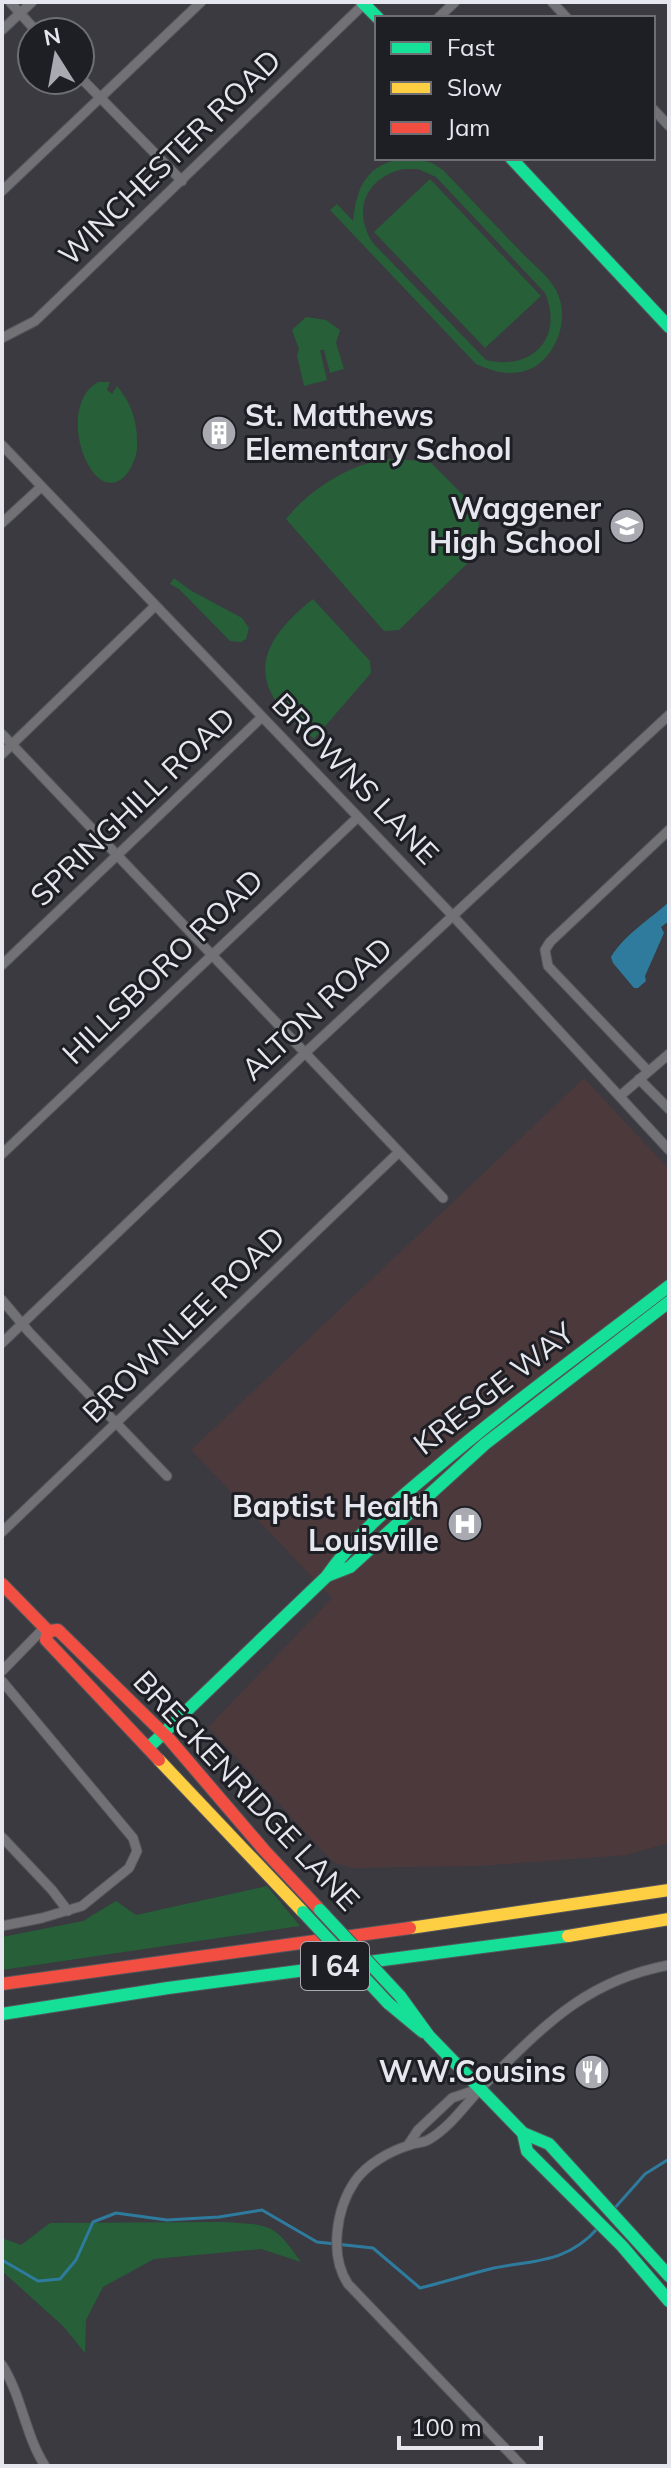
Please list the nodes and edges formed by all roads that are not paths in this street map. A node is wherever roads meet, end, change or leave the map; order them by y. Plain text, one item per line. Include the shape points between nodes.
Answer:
1 (10, 2) edge
2 (32, 2) edge
3 (201, 2) edge
4 (455, 2) edge
5 (363, 3) edge
6 (20, 13) junction
7 (23, 16) edge
8 (440, 16) edge
9 (2, 30) edge
10 (96, 94) edge
11 (100, 98) junction
12 (655, 111) edge
13 (669, 126) edge
14 (513, 160) edge
15 (182, 181) junction
16 (2, 191) edge
17 (669, 327) edge
18 (2, 338) edge
19 (2, 445) edge
20 (41, 487) junction
21 (2, 523) edge
22 (155, 606) junction
23 (669, 715) edge
24 (262, 717) junction
25 (2, 734) edge
26 (12, 744) junction
27 (2, 754) edge
28 (358, 817) junction
29 (669, 830) edge
30 (118, 855) junction
31 (452, 915) junction
32 (212, 954) junction
33 (2, 965) edge
34 (305, 1053) junction
35 (669, 1054) edge
36 (648, 1071) junction
37 (639, 1079) junction
38 (620, 1096) junction
39 (669, 1109) edge
40 (669, 1150) edge
41 (399, 1152) junction
42 (2, 1154) edge
43 (443, 1198) dead end
44 (669, 1286) edge
45 (2, 1300) edge
46 (669, 1302) edge
47 (23, 1323) junction
48 (2, 1343) edge
49 (115, 1423) junction
50 (167, 1476) dead end
51 (2, 1532) edge
52 (327, 1576) junction
53 (2, 1584) edge
54 (46, 1630) junction
55 (2, 1671) edge
56 (2, 1681) edge
57 (163, 1733) junction
58 (149, 1747) junction
59 (2, 1837) edge
60 (669, 1890) edge
61 (68, 1911) junction
62 (669, 1919) edge
63 (2, 1926) edge
64 (669, 1965) edge
65 (2, 1984) edge
66 (2, 2014) edge
67 (429, 2036) junction
68 (481, 2088) junction
69 (523, 2133) junction
70 (408, 2145) junction
71 (669, 2276) edge
72 (669, 2301) edge
73 (2, 2365) edge
74 (45, 2466) edge
75 (522, 2466) edge

1 - 6 street
2 - 6 street
3 - 11 street
4 - 8 street
5 - 15 street, WINCHESTER ROAD
6 - 7 street
6 - 9 street
10 - 11 street
11 - 15 street
11 - 16 street
12 - 13 street
14 - 17 main road
15 - 18 street, WINCHESTER ROAD via 35,321
19 - 20 street, BROWNS LANE
20 - 21 street
20 - 22 street, BROWNS LANE
22 - 24 street, BROWNS LANE
22 - 26 street
23 - 31 street, ALTON ROAD
24 - 28 street, BROWNS LANE
24 - 30 street, SPRINGHILL ROAD
25 - 26 street
26 - 27 street
26 - 30 street
28 - 31 street, BROWNS LANE
28 - 32 street, HILLSBORO ROAD
29 - 36 street via 547,947 548,966
30 - 32 street
30 - 33 street, SPRINGHILL ROAD
31 - 34 street, ALTON ROAD
31 - 38 street, BROWNS LANE
32 - 34 street
32 - 42 street, HILLSBORO ROAD
34 - 41 street
34 - 47 street, ALTON ROAD
35 - 36 street
36 - 37 street
37 - 38 street
37 - 39 street
38 - 40 street, BROWNS LANE
41 - 43 street
41 - 49 street, BROWNLEE ROAD
44 - 52 main road, KRESGE WAY via 457,1447 340,1555
45 - 47 street
46 - 52 main road, KRESGE WAY via 485,1444 350,1567
47 - 48 street, ALTON ROAD
47 - 49 street
49 - 50 street
49 - 51 street, BROWNLEE ROAD
52 - 57 main road, KRESGE WAY
53 - 54 main road, BRECKENRIDGE LANE
54 - 55 street
54 - 57 main road, BRECKENRIDGE LANE via 58,1630
54 - 58 main road, BRECKENRIDGE LANE via 46,1640
56 - 61 street via 133,1838 137,1851 129,1868
57 - 58 main road, KRESGE WAY
57 - 67 main road, BRECKENRIDGE LANE, bridge via 400,1996
58 - 67 main road, BRECKENRIDGE LANE, bridge via 388,2003
59 - 61 street
60 - 65 main road, I 64
61 - 63 street
62 - 66 main road, I 64
64 - 68 street via 618,1979 583,1996
67 - 68 main road, BRECKENRIDGE LANE
68 - 69 main road, BRECKENRIDGE LANE
68 - 70 street via 464,2110 427,2140
68 - 70 street via 452,2098
69 - 71 main road, BRECKENRIDGE LANE via 549,2144
69 - 72 main road, BRECKENRIDGE LANE via 527,2151
70 - 75 street via 358,2177 339,2217 338,2264 348,2284
73 - 74 street

